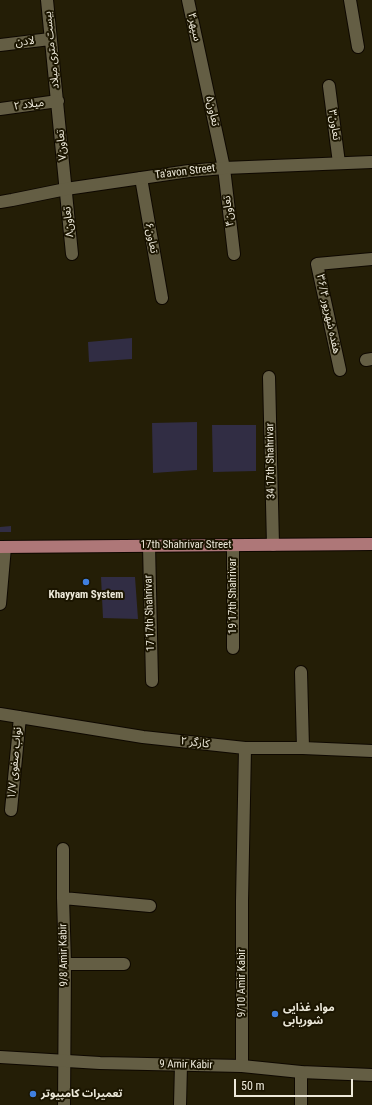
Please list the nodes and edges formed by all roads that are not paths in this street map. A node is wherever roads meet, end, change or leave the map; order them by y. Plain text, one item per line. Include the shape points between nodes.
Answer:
1 (47, 0) edge
2 (188, 0) edge
3 (350, 0) edge
4 (50, 40) junction
5 (0, 45) edge
6 (358, 48) dead end
7 (200, 54) joint
8 (329, 86) dead end
9 (58, 101) junction
10 (0, 109) edge
11 (372, 162) edge
12 (339, 163) junction
13 (224, 168) junction
14 (141, 178) junction
15 (66, 189) junction
16 (0, 202) edge
17 (72, 254) dead end
18 (234, 254) dead end
19 (372, 259) edge
20 (162, 298) dead end
21 (340, 370) dead end
22 (269, 377) dead end
23 (372, 544) edge
24 (233, 545) junction
25 (272, 545) junction
26 (149, 546) junction
27 (3, 547) edge
28 (0, 604) edge
29 (233, 648) dead end
30 (301, 672) dead end
31 (152, 681) dead end
32 (0, 714) edge
33 (20, 717) junction
34 (246, 748) junction
35 (303, 748) junction
36 (372, 751) edge
37 (11, 810) dead end
38 (63, 849) dead end
39 (63, 898) junction
40 (150, 906) dead end
41 (65, 964) junction
42 (124, 964) dead end
43 (0, 1057) edge
44 (64, 1061) junction
45 (181, 1065) junction
46 (242, 1066) junction
47 (300, 1072) junction
48 (372, 1075) edge
49 (64, 1105) edge
50 (180, 1105) edge
51 (301, 1105) edge

1 - 4 street, بیست متری میلاد
2 - 7 street, سپهر۴
3 - 6 street
4 - 5 street, لادن
4 - 9 street, بیست متری میلاد
7 - 13 street, تعاون۵
8 - 12 street, تعاون۳
9 - 10 street, میلاد ۲
9 - 15 street, تعاون۷
11 - 12 street, Ta'avon Street
12 - 13 street, Ta'avon Street
13 - 14 street, Ta'avon Street
13 - 18 street, تعاون۴
14 - 15 street, Ta'avon Street
14 - 20 street, تعاون۶
15 - 16 street, Ta'avon Street
15 - 17 street, تعاون۸
19 - 21 street, هفده شهریور ۳۶/۴ via 317,264
22 - 25 street, 34 17th Shahrivar
23 - 25 main road, 17th Shahrivar Street
24 - 25 main road, 17th Shahrivar Street
24 - 26 main road, 17th Shahrivar Street
24 - 29 street, 19 17th Shahrivar
26 - 27 main road, 17th Shahrivar Street
26 - 31 street, 17 17th Shahrivar
27 - 28 street
30 - 35 street
32 - 33 street, کارگر ۲
33 - 34 street, کارگر ۲ via 143,737
33 - 37 street, نواب صفوی ۱/۷
34 - 35 street, کارگر ۲
34 - 46 street, 9/10 Amir Kabir via 242,901
35 - 36 street, کارگر ۲
38 - 39 street, 9/8 Amir Kabir
39 - 40 street
39 - 41 street, 9/8 Amir Kabir
41 - 42 street
41 - 44 street, 9/8 Amir Kabir
43 - 44 street, 9 Amir Kabir
44 - 45 street, 9 Amir Kabir
44 - 49 street, 9/8 Amir Kabir
45 - 46 street, 9 Amir Kabir
45 - 50 street
46 - 47 street, 9 Amir Kabir
47 - 48 street, 9 Amir Kabir
47 - 51 street

